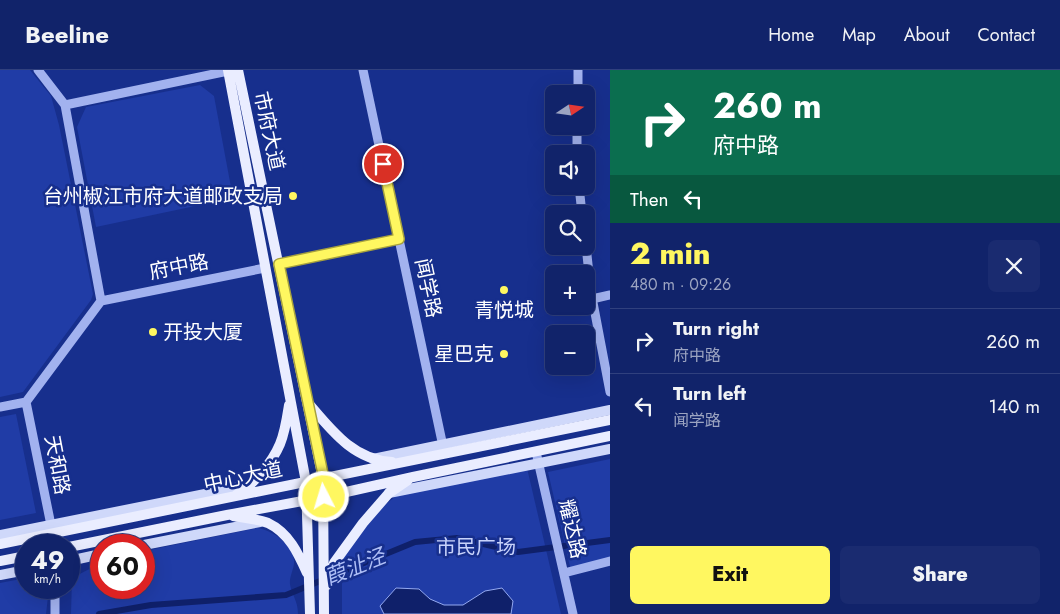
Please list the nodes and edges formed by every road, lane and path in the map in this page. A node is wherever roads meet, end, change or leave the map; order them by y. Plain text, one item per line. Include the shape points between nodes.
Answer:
1 (38, 70) edge
2 (231, 70) edge
3 (363, 70) edge
4 (578, 70) edge
5 (578, 85) edge
6 (65, 105) junction
7 (399, 239) junction
8 (279, 264) junction
9 (265, 268) junction
10 (610, 295) edge
11 (595, 298) edge
12 (101, 301) junction
13 (595, 314) edge
14 (610, 392) edge
15 (290, 399) junction
16 (26, 402) junction
17 (307, 402) junction
18 (0, 407) edge
19 (610, 410) edge
20 (610, 420) edge
21 (610, 436) edge
22 (444, 449) junction
23 (610, 449) edge
24 (536, 452) junction
25 (372, 459) junction
26 (408, 462) junction
27 (539, 463) junction
28 (413, 477) junction
29 (324, 479) junction
30 (306, 482) junction
31 (250, 485) junction
32 (389, 493) junction
33 (324, 497) junction
34 (231, 498) junction
35 (306, 501) junction
36 (227, 515) junction
37 (262, 522) junction
38 (52, 529) junction
39 (0, 535) edge
40 (155, 543) edge
41 (0, 544) edge
42 (80, 545) edge
43 (15, 558) edge
44 (0, 561) edge
45 (610, 561) edge
46 (329, 564) junction
47 (15, 573) edge
48 (564, 573) junction
49 (0, 576) edge
50 (310, 580) junction
51 (55, 599) edge
52 (55, 612) edge
53 (310, 614) edge
54 (324, 614) edge
55 (573, 614) edge

1 - 6 street
2 - 6 street
2 - 8 main road, 市府大道
2 - 9 main road, 市府大道
3 - 7 street, 闻学路
4 - 5 street
6 - 12 street
7 - 8 street
7 - 22 street, 闻学路
8 - 17 main road, 市府大道
9 - 12 street, 府中路
9 - 15 main road, 市府大道
10 - 11 street
12 - 16 street
13 - 14 street
15 - 30 main road, 市府大道
15 - 31 main road via 279,445
16 - 18 street
16 - 38 street, 天和路
17 - 25 main road via 336,436
17 - 29 main road, 市府大道
19 - 22 main road
20 - 22 main road, 中心大道
21 - 24 main road, 中心大道
22 - 25 main road
22 - 26 main road, 中心大道
23 - 27 main road
24 - 27 street, 耀达路
24 - 28 main road, 中心大道
25 - 26 main road
26 - 29 main road, 中心大道
27 - 32 main road
27 - 48 street, 耀达路
28 - 32 main road
28 - 33 main road, 中心大道
29 - 30 main road, 中心大道
29 - 33 main road, 市府大道
30 - 34 main road, 中心大道
30 - 35 main road, 市府大道
31 - 34 main road
31 - 38 main road
32 - 46 main road
33 - 35 main road, 中心大道
33 - 46 main road, 市府大道
34 - 38 main road, 中心大道
35 - 36 main road, 中心大道
35 - 50 main road, 市府大道
36 - 37 main road
36 - 42 main road, 中心大道
37 - 40 main road
37 - 50 main road via 287,536
38 - 39 main road
38 - 41 main road, 中心大道
43 - 44 main road
45 - 48 street
46 - 54 main road
47 - 49 main road
48 - 55 street, 耀达路
50 - 53 main road, 市府大道
51 - 52 street

